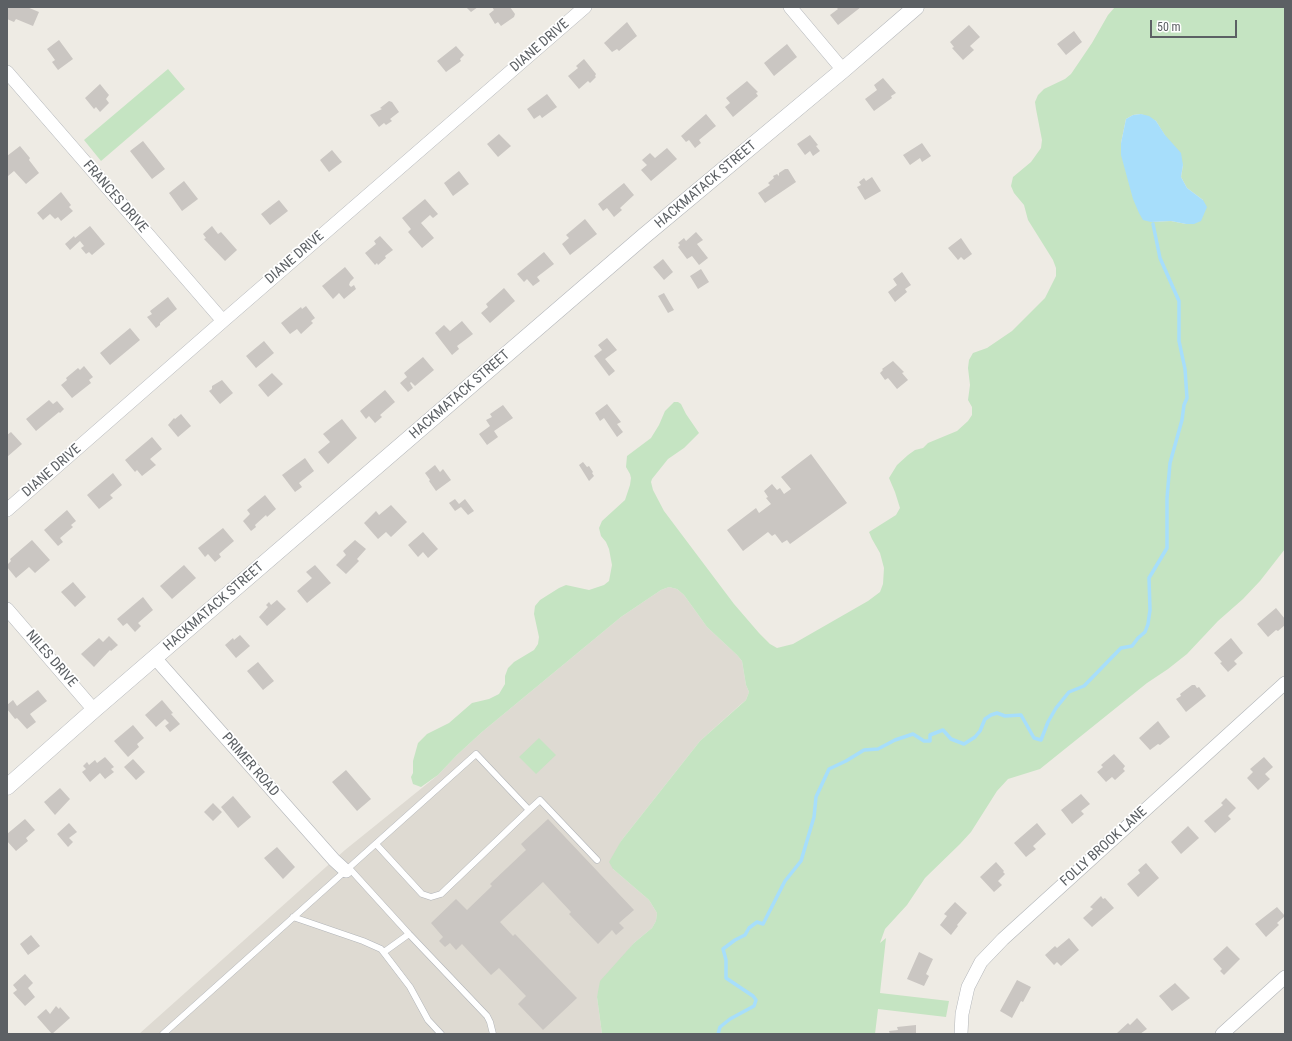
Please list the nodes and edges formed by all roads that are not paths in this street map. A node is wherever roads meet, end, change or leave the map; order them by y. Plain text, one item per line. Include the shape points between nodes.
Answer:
1 (585, 7) edge
2 (790, 7) edge
3 (916, 7) edge
4 (843, 70) junction
5 (7, 72) edge
6 (223, 321) junction
7 (7, 510) edge
8 (7, 609) edge
9 (155, 658) junction
10 (1285, 684) edge
11 (94, 710) junction
12 (7, 787) edge
13 (529, 810) junction
14 (376, 844) junction
15 (597, 860) dead end
16 (347, 870) junction
17 (293, 917) junction
18 (409, 934) junction
19 (384, 952) junction
20 (1285, 977) edge
21 (163, 1034) edge
22 (441, 1034) edge
23 (493, 1034) edge
24 (961, 1034) edge
25 (1222, 1034) edge

1 - 6 street, DIANE DRIVE
2 - 4 street
3 - 4 street, HACKMATACK STREET
4 - 9 street, HACKMATACK STREET via 644,236
5 - 6 street, FRANCES DRIVE
6 - 7 street, DIANE DRIVE
8 - 11 street, NILES DRIVE
9 - 11 street, HACKMATACK STREET
9 - 16 street, PRIMER ROAD via 334,860
10 - 24 street, FOLLY BROOK LANE via 1003,939 981,962 968,987
11 - 12 street, HACKMATACK STREET
13 - 14 lane via 441,894 431,897 422,894
13 - 14 lane via 476,754
13 - 15 lane via 540,800
14 - 16 lane
16 - 17 lane
16 - 18 lane
17 - 19 lane via 363,941
17 - 21 lane
18 - 19 lane
18 - 23 lane via 487,1016
19 - 22 lane via 410,987 428,1020
20 - 25 street

